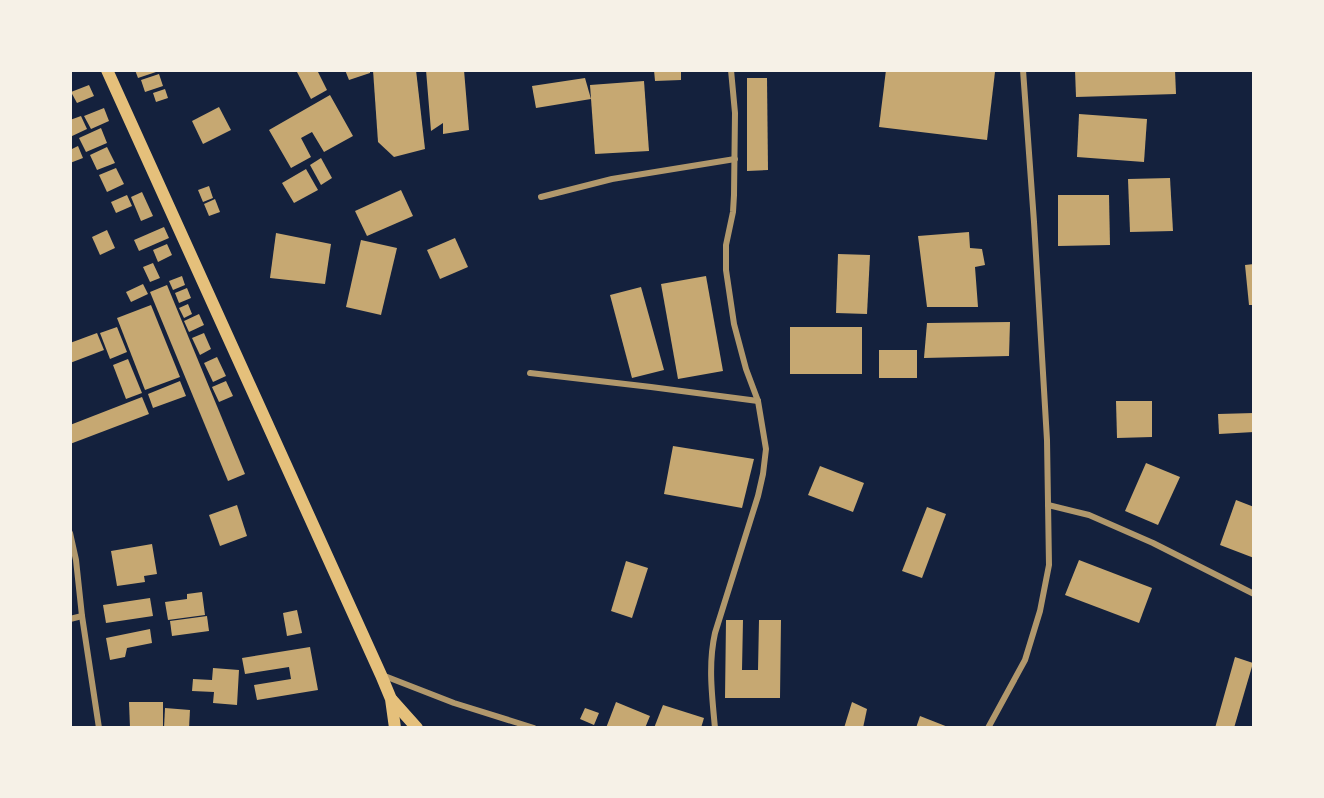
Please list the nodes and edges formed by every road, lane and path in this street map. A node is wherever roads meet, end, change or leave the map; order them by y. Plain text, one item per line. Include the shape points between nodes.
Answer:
1 (107, 70) edge
2 (731, 70) edge
3 (1023, 70) edge
4 (735, 159) junction
5 (541, 197) dead end
6 (530, 374) dead end
7 (758, 401) junction
8 (1048, 505) junction
9 (70, 532) edge
10 (1254, 594) edge
11 (82, 616) junction
12 (70, 619) edge
13 (381, 675) junction
14 (391, 699) junction
15 (99, 728) edge
16 (395, 728) edge
17 (417, 728) edge
18 (534, 728) edge
19 (715, 728) edge
20 (988, 728) edge

1 - 13 main road
2 - 4 street
3 - 8 street
4 - 5 street via 612,179
4 - 7 street via 726,270 734,324
6 - 7 street
7 - 19 street via 766,449 763,474 711,651
8 - 10 street via 1089,515 1154,543
8 - 20 street via 1049,565 1040,611 1025,660
9 - 11 street
11 - 12 street
11 - 15 street
13 - 14 main road
13 - 18 street
14 - 16 main road
14 - 17 main road

